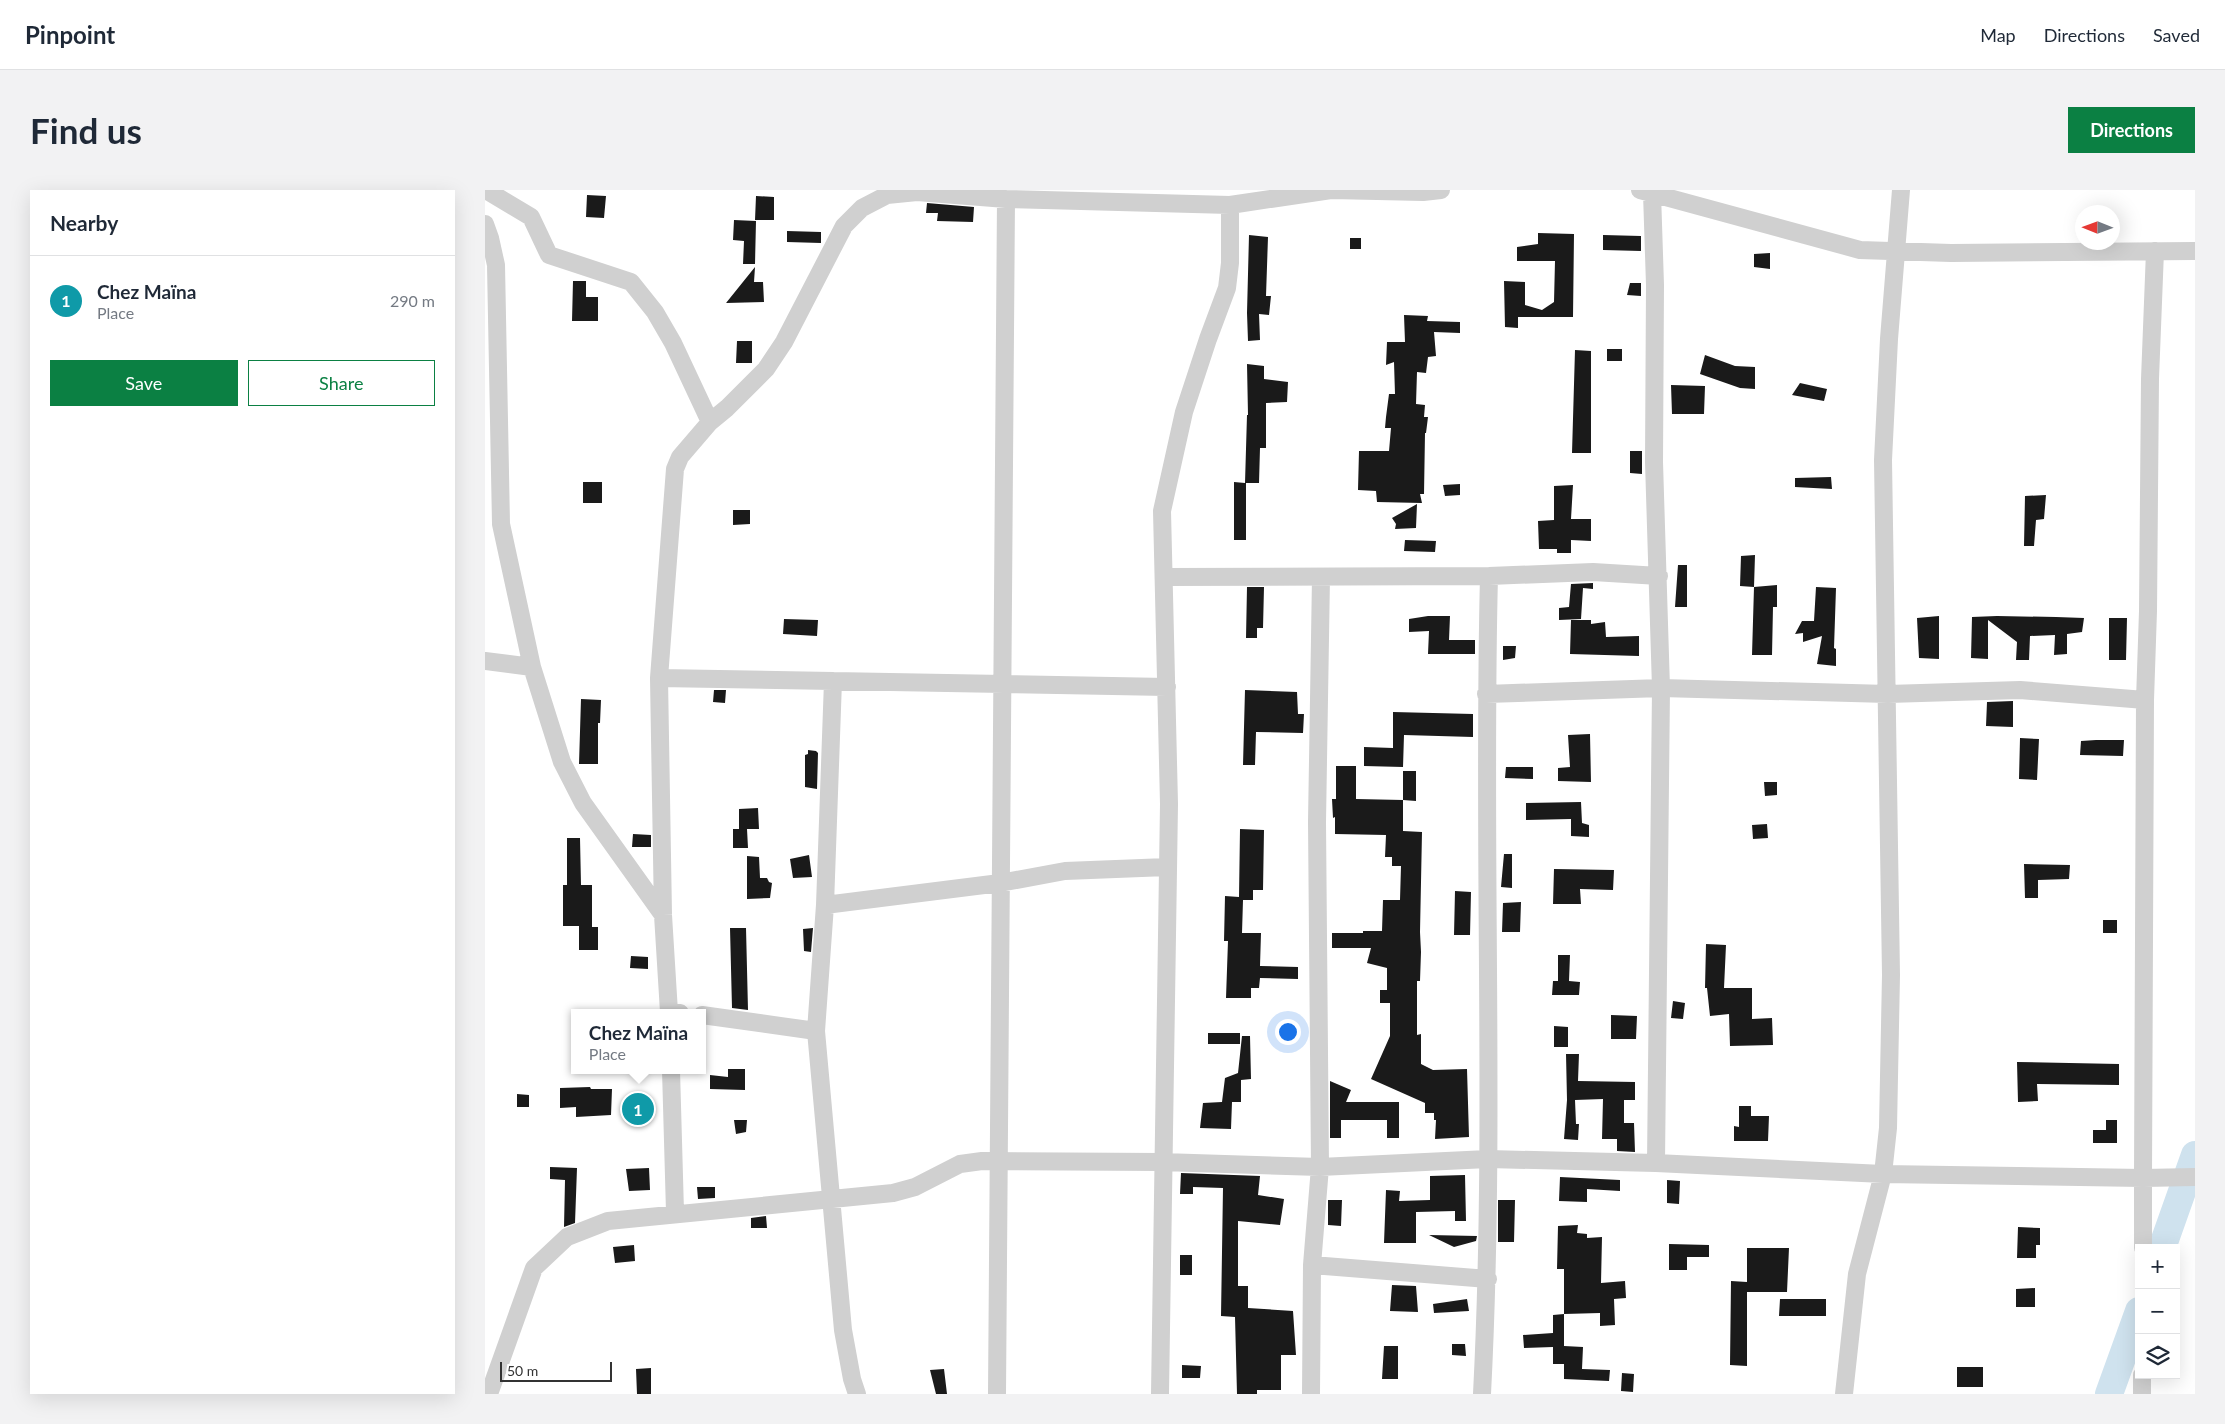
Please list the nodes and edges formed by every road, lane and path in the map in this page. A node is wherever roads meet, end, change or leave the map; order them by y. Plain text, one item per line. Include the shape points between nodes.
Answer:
1 (486, 190) edge
2 (1441, 190) edge
3 (1901, 190) edge
4 (1646, 191) edge
5 (1006, 199) junction
6 (1230, 205) junction
7 (485, 224) edge
8 (2155, 251) junction
9 (2195, 251) edge
10 (1897, 252) junction
11 (710, 422) junction
12 (1489, 576) junction
13 (1659, 576) junction
14 (1164, 577) junction
15 (1321, 577) junction
16 (485, 661) edge
17 (532, 667) junction
18 (659, 678) junction
19 (833, 681) junction
20 (999, 684) junction
21 (1167, 687) junction
22 (1661, 688) junction
23 (1486, 694) junction
24 (1887, 694) junction
25 (2145, 700) junction
26 (1167, 867) junction
27 (1000, 883) junction
28 (825, 905) junction
29 (663, 916) junction
30 (673, 1009) edge
31 (706, 1016) edge
32 (816, 1031) junction
33 (671, 1074) edge
34 (1488, 1159) junction
35 (997, 1161) junction
36 (1162, 1162) junction
37 (1656, 1163) junction
38 (1320, 1167) junction
39 (1883, 1174) junction
40 (2195, 1177) edge
41 (2143, 1178) junction
42 (833, 1198) junction
43 (675, 1212) junction
44 (2143, 1244) edge
45 (1312, 1265) junction
46 (1488, 1279) junction
47 (2142, 1379) edge
48 (489, 1394) edge
49 (857, 1394) edge
50 (997, 1394) edge
51 (1160, 1394) edge
52 (1311, 1394) edge
53 (1482, 1394) edge
54 (1844, 1394) edge
55 (2142, 1394) edge

1 - 11 street via 531,217 549,255 631,282 655,312 673,343
2 - 6 street via 1331,190
3 - 10 street
4 - 10 street via 1860,250
4 - 13 street via 1655,294 1654,462
5 - 6 street
5 - 11 street via 917,192 887,195 862,208 844,226 785,342 766,369
5 - 20 street
6 - 14 street via 1227,288 1184,412 1162,511
7 - 17 street via 496,265 501,524
8 - 9 street
8 - 10 street
8 - 25 street
10 - 24 street via 1883,460
11 - 18 street via 675,469
12 - 13 street via 1593,572
12 - 15 street
12 - 23 street
13 - 22 street
14 - 15 street
14 - 21 street
15 - 38 street via 1317,822
16 - 17 street
17 - 29 street via 562,762 583,803
18 - 19 street
18 - 29 street
19 - 20 street
19 - 28 street
20 - 21 street
20 - 27 street
21 - 26 street
22 - 23 street
22 - 24 street
22 - 37 street
23 - 34 street
24 - 25 street via 2020,690
24 - 39 street via 1891,975 1888,1128
25 - 41 street
26 - 27 street via 1065,872
26 - 36 street
27 - 28 street
27 - 35 street
28 - 32 street
29 - 30 street
31 - 32 street
32 - 42 street
33 - 43 street
34 - 37 street
34 - 38 street
34 - 46 street
35 - 36 street
35 - 42 street via 960,1164 915,1187 893,1193
35 - 50 street
36 - 38 street
36 - 51 street
37 - 39 street
38 - 45 street
39 - 41 street
39 - 54 street via 1857,1274
40 - 41 street
41 - 44 street
42 - 43 street
42 - 49 street via 843,1330
43 - 48 street via 608,1221 588,1227 567,1237 534,1268
45 - 46 street
45 - 52 street
46 - 53 street
47 - 55 street

